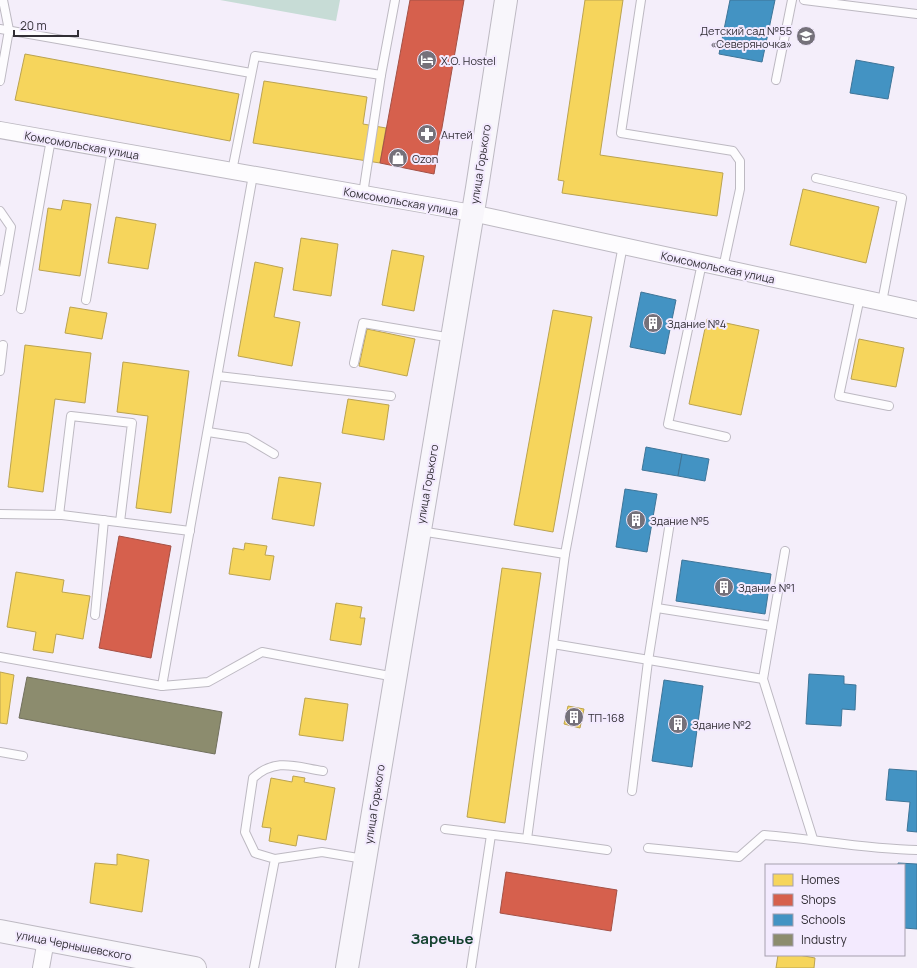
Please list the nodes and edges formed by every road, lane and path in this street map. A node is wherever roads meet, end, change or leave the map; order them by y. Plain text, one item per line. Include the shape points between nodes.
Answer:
1 (3, 0) edge
2 (395, 0) edge
3 (506, 0) edge
4 (641, 0) edge
5 (792, 0) edge
6 (804, 0) edge
7 (917, 14) edge
8 (0, 29) edge
9 (9, 30) junction
10 (251, 73) junction
11 (381, 75) junction
12 (776, 80) dead end
13 (0, 81) edge
14 (0, 130) edge
15 (51, 139) junction
16 (112, 150) junction
17 (232, 171) junction
18 (253, 175) junction
19 (816, 178) dead end
20 (363, 194) junction
21 (0, 211) edge
22 (472, 213) junction
23 (623, 245) junction
24 (702, 263) junction
25 (723, 268) junction
26 (0, 291) edge
27 (860, 297) junction
28 (86, 300) dead end
29 (882, 302) junction
30 (21, 309) dead end
31 (917, 310) edge
32 (452, 338) junction
33 (3, 345) dead end
34 (354, 363) dead end
35 (0, 372) edge
36 (218, 376) junction
37 (391, 396) dead end
38 (889, 406) dead end
39 (208, 432) junction
40 (726, 437) dead end
41 (274, 454) dead end
42 (0, 514) edge
43 (59, 515) junction
44 (104, 520) junction
45 (120, 522) junction
46 (670, 522) dead end
47 (190, 531) junction
48 (419, 531) junction
49 (785, 551) dead end
50 (565, 554) junction
51 (657, 608) junction
52 (95, 615) dead end
53 (772, 626) junction
54 (553, 644) junction
55 (0, 657) edge
56 (648, 661) junction
57 (395, 677) junction
58 (763, 679) junction
59 (162, 686) junction
60 (0, 752) edge
61 (24, 756) dead end
62 (323, 771) dead end
63 (632, 791) dead end
64 (445, 829) dead end
65 (491, 835) junction
66 (527, 839) junction
67 (813, 839) junction
68 (648, 848) dead end
69 (607, 850) dead end
70 (917, 850) edge
71 (275, 859) junction
72 (365, 860) junction
73 (0, 931) edge
74 (46, 940) junction
75 (41, 968) edge
76 (195, 968) edge
77 (254, 968) edge
78 (347, 968) edge
79 (471, 968) edge

1 - 9 lane
2 - 11 lane
3 - 22 street, улица Горького
4 - 25 lane via 621,133 733,151 740,162 740,189
5 - 12 lane
6 - 7 lane
8 - 9 lane
9 - 10 lane
9 - 13 lane
10 - 11 lane via 255,56
10 - 17 lane
11 - 20 lane
14 - 15 street, Комсомольская улица
15 - 16 street, Комсомольская улица
15 - 30 lane
16 - 17 street, Комсомольская улица
16 - 28 lane
17 - 18 street, Комсомольская улица
18 - 20 street, Комсомольская улица
18 - 36 lane
19 - 29 lane via 902,198
20 - 22 street, Комсомольская улица
21 - 26 lane via 11,227
22 - 23 street, Комсомольская улица
22 - 32 street, улица Горького
23 - 24 street, Комсомольская улица
23 - 50 lane
24 - 25 street, Комсомольская улица
24 - 40 lane via 668,424
25 - 27 street, Комсомольская улица
27 - 29 street, Комсомольская улица
27 - 38 lane via 838,396
29 - 31 street, Комсомольская улица
32 - 34 lane via 363,323
32 - 48 street, улица Горького
33 - 35 lane
36 - 37 lane
36 - 39 lane
39 - 41 lane via 247,438
39 - 47 lane
42 - 43 lane
43 - 44 lane
43 - 45 lane via 71,416 132,423
44 - 45 lane
44 - 52 lane
45 - 47 lane
46 - 51 lane
47 - 59 lane
48 - 50 lane
48 - 57 street, улица Горького
49 - 53 lane
50 - 54 lane
51 - 53 lane
51 - 56 lane
53 - 58 lane
54 - 56 lane
54 - 66 lane
55 - 59 lane
56 - 58 lane
56 - 63 lane
57 - 59 lane via 262,652 208,682
57 - 72 street, улица Горького
58 - 67 lane
60 - 61 lane
62 - 71 lane via 278,764 263,769 253,778 246,832 255,853
64 - 65 lane
65 - 66 lane
65 - 79 lane
66 - 69 lane
67 - 68 lane via 764,834 739,857
67 - 70 lane via 880,849
71 - 72 lane via 322,852
71 - 77 lane
72 - 78 street, улица Горького
73 - 74 street, улица Чернышевского
74 - 75 street
74 - 76 street, улица Чернышевского

